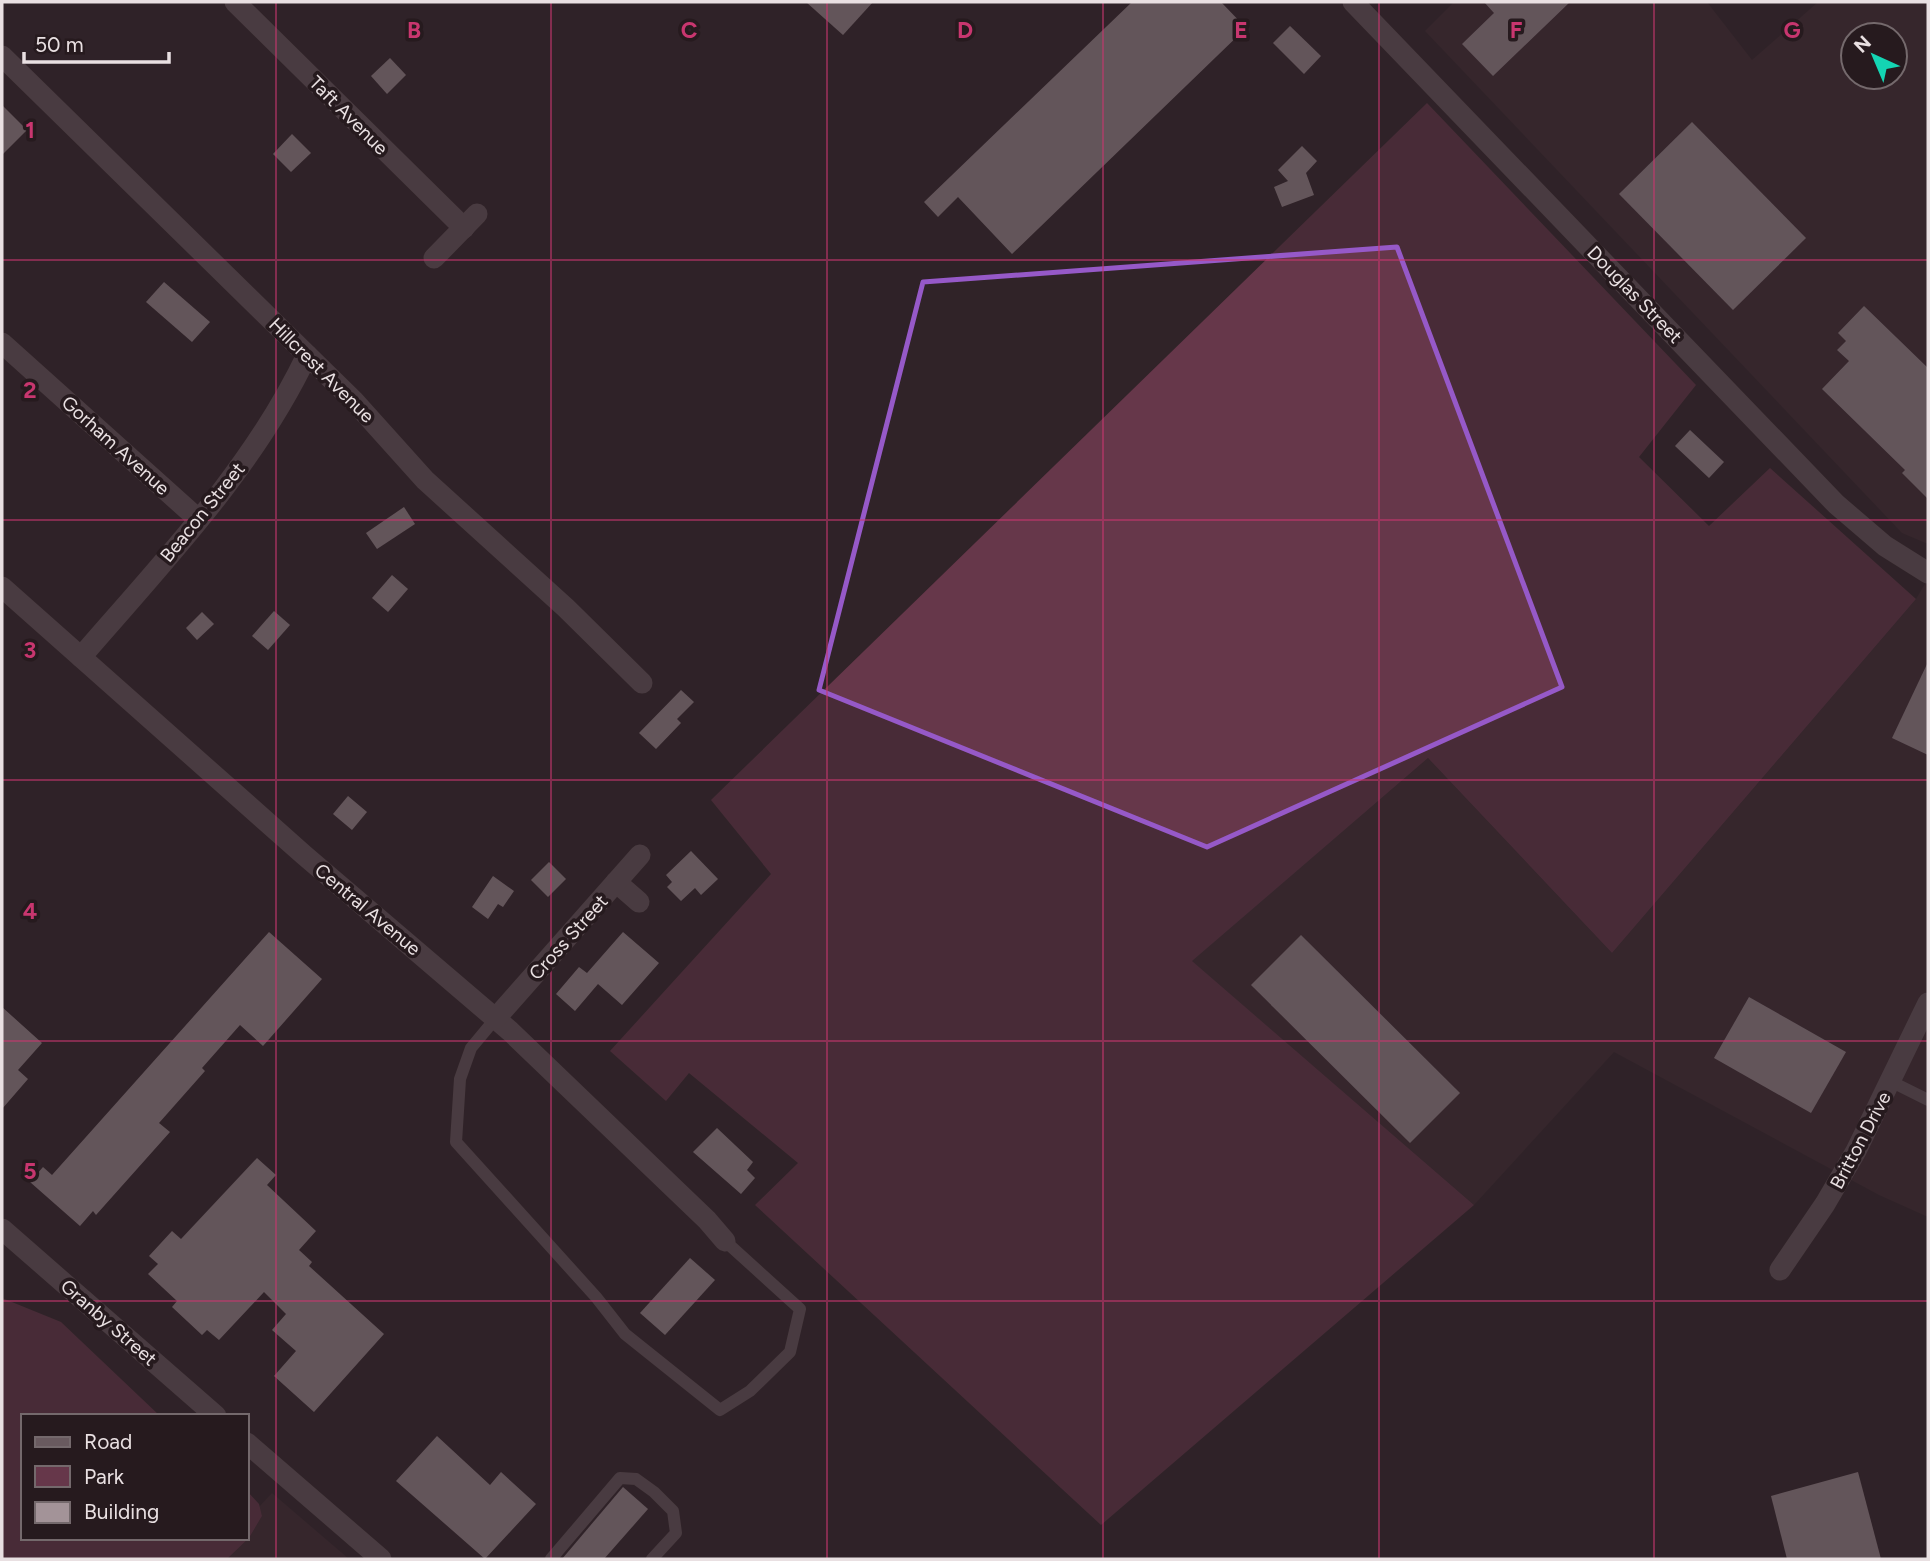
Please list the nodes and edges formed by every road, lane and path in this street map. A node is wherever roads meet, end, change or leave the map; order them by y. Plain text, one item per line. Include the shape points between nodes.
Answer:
1 (235, 2) edge
2 (1353, 2) edge
3 (2, 56) edge
4 (434, 258) dead end
5 (2, 343) edge
6 (307, 355) junction
7 (198, 519) junction
8 (1928, 573) edge
9 (2, 587) edge
10 (80, 657) junction
11 (642, 683) dead end
12 (640, 855) dead end
13 (616, 882) junction
14 (639, 902) dead end
15 (1928, 1003) edge
16 (496, 1018) junction
17 (1890, 1081) junction
18 (1928, 1100) edge
19 (2, 1229) edge
20 (725, 1241) joint
21 (1780, 1270) dead end
22 (214, 1414) edge
23 (248, 1444) edge
24 (381, 1559) edge
25 (551, 1559) edge
26 (652, 1559) edge

1 - 4 street, Taft Avenue via 470,221
2 - 8 street, Douglas Street via 1836,504 1885,546
3 - 6 street, Hillcrest Avenue
5 - 7 street, Gorham Avenue
6 - 7 street, Beacon Street via 277,413
6 - 11 street, Hillcrest Avenue via 425,480
7 - 10 street, Beacon Street
9 - 10 street, Central Avenue
10 - 16 street, Central Avenue
12 - 13 street, Cross Street
13 - 14 street
13 - 16 street, Cross Street
15 - 17 street, Britton Drive
16 - 20 street, Central Avenue
16 - 20 lane via 471,1048 460,1079 456,1142 625,1334 720,1410 750,1391 790,1352 800,1309
17 - 18 lane
17 - 21 street, Britton Drive via 1841,1179
19 - 22 street, Granby Street
23 - 24 street
25 - 26 lane via 620,1478 636,1479 673,1511 676,1532

